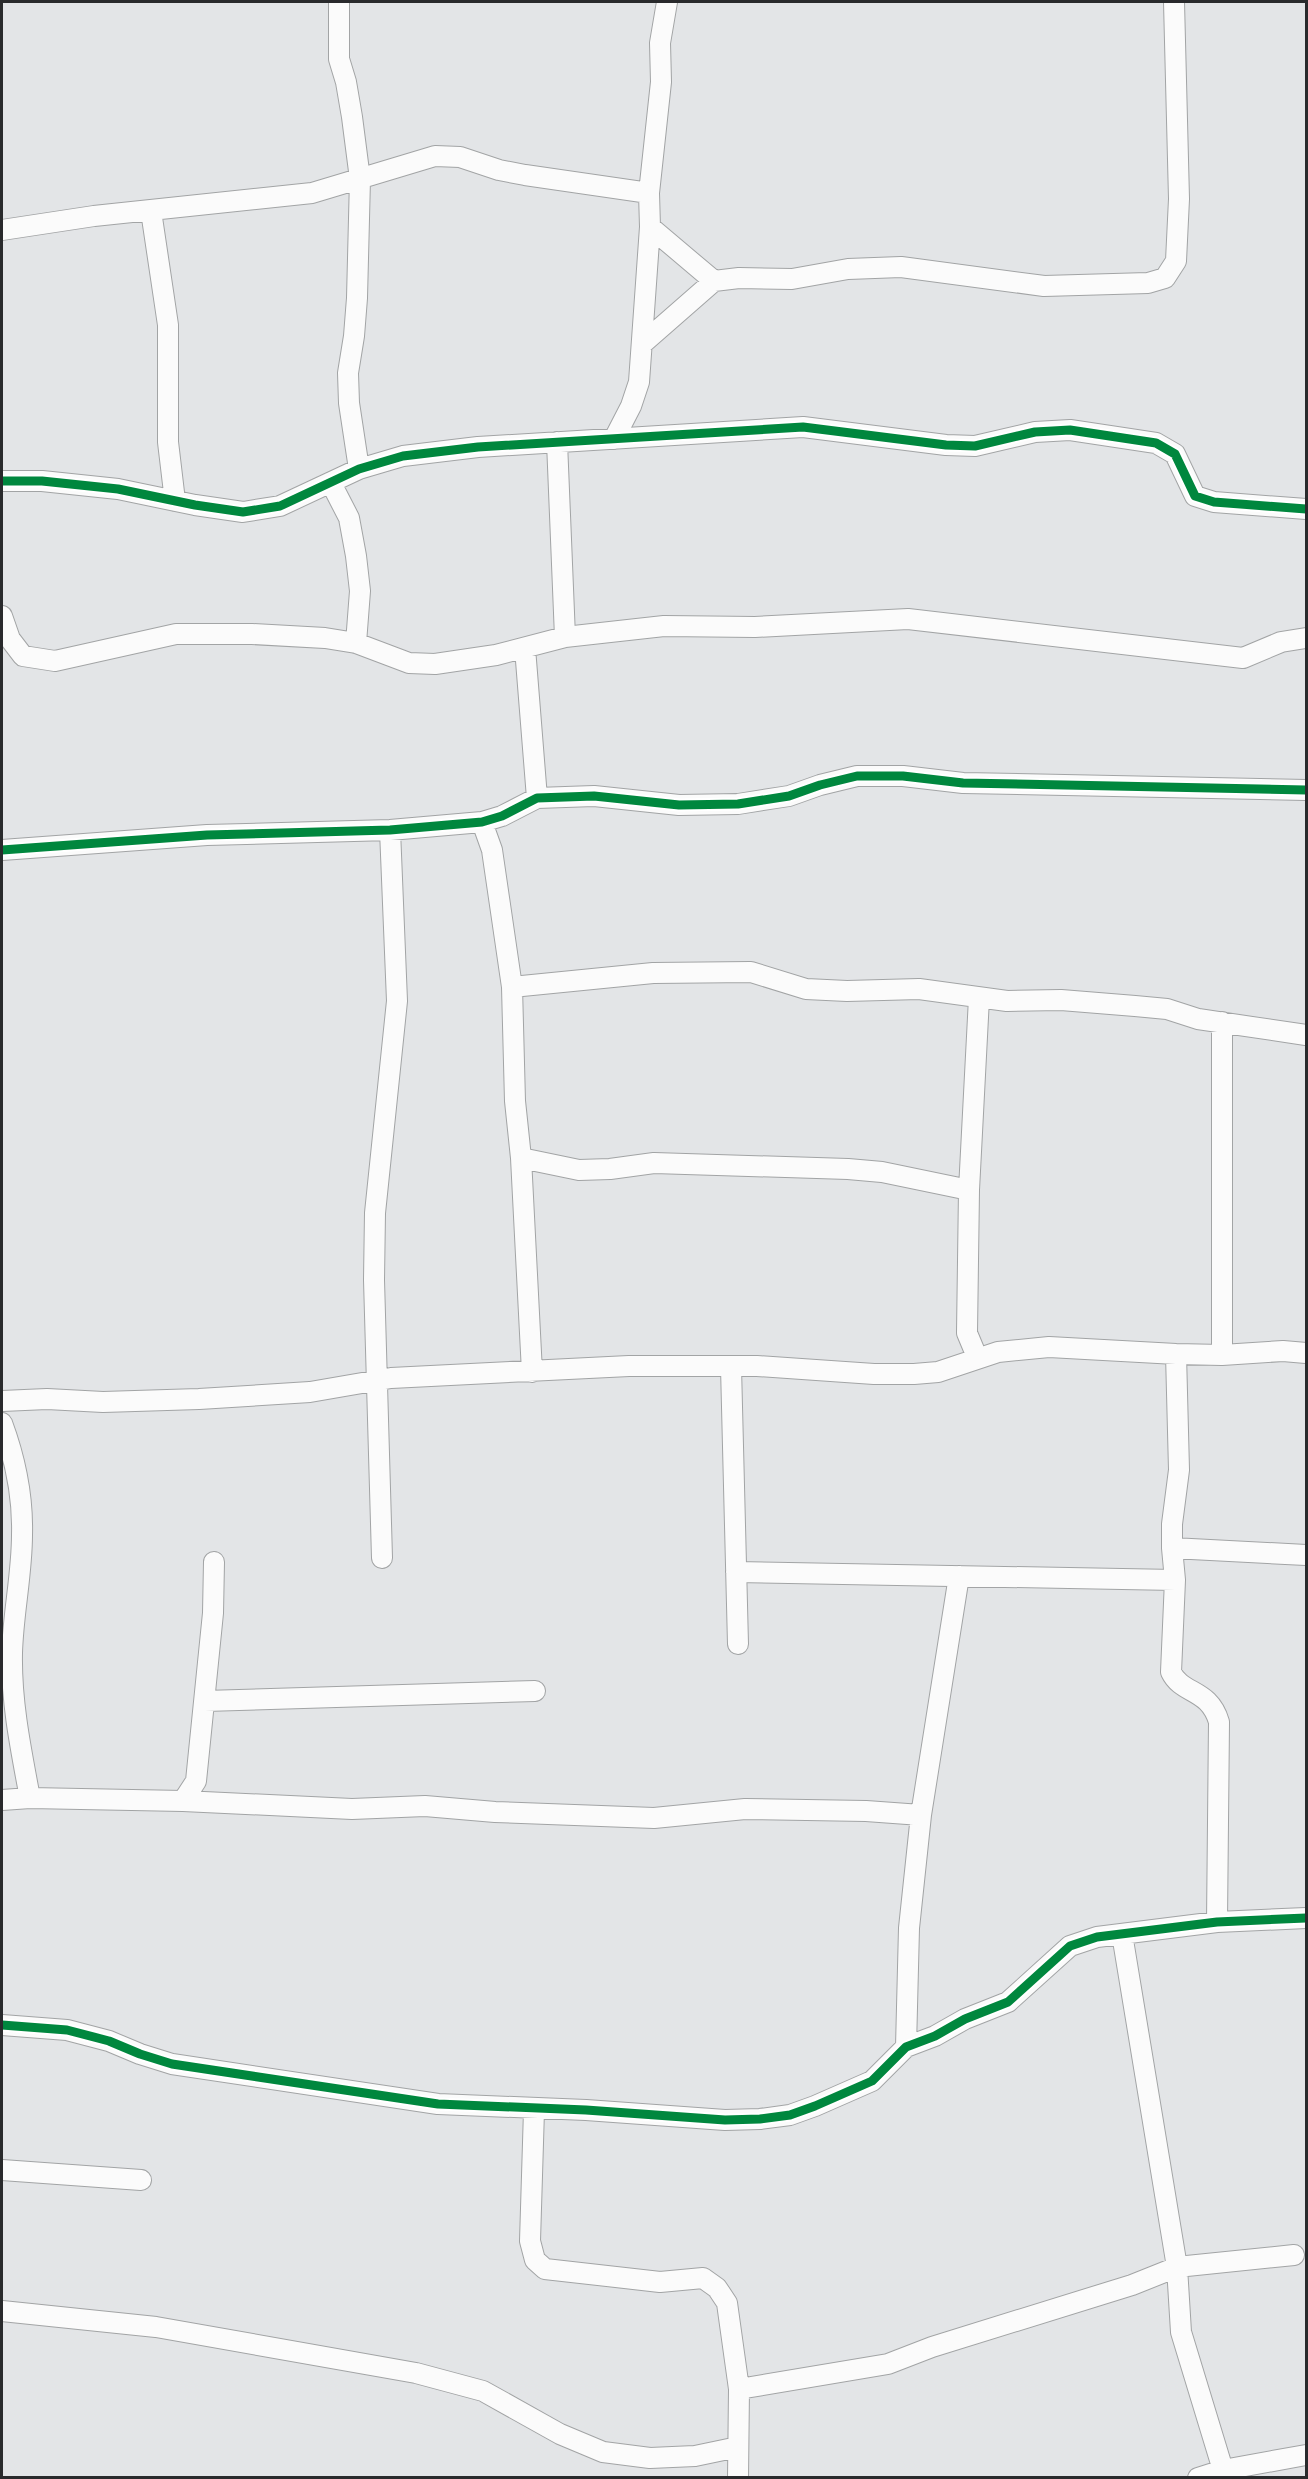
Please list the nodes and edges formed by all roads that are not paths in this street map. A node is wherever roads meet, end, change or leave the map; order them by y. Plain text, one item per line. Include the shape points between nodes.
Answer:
1 (339, 2) edge
2 (667, 2) edge
3 (1174, 2) edge
4 (360, 179) junction
5 (649, 193) junction
6 (152, 212) junction
7 (650, 227) junction
8 (2, 230) edge
9 (714, 281) junction
10 (642, 345) junction
11 (614, 439) junction
12 (556, 442) junction
13 (358, 469) junction
14 (2, 482) edge
15 (331, 483) junction
16 (175, 501) junction
17 (1306, 509) edge
18 (2, 616) edge
19 (565, 637) junction
20 (1306, 638) edge
21 (356, 643) junction
22 (525, 648) junction
23 (1306, 790) edge
24 (537, 798) junction
25 (482, 822) junction
26 (390, 830) junction
27 (2, 850) edge
28 (512, 987) junction
29 (979, 998) junction
30 (1222, 1022) junction
31 (1306, 1035) edge
32 (521, 1158) junction
33 (969, 1190) junction
34 (1306, 1353) edge
35 (1176, 1354) junction
36 (1222, 1355) junction
37 (977, 1358) junction
38 (731, 1367) junction
39 (532, 1372) junction
40 (378, 1380) junction
41 (2, 1401) edge
42 (2, 1424) edge
43 (1172, 1548) junction
44 (1306, 1555) edge
45 (382, 1558) dead end
46 (214, 1562) dead end
47 (736, 1572) junction
48 (959, 1576) junction
49 (1175, 1580) junction
50 (738, 1644) dead end
51 (535, 1691) dead end
52 (205, 1701) junction
53 (30, 1797) junction
54 (2, 1800) edge
55 (183, 1801) junction
56 (921, 1815) junction
57 (1306, 1918) edge
58 (1217, 1922) junction
59 (1122, 1934) junction
60 (2, 2025) edge
61 (906, 2047) junction
62 (534, 2110) junction
63 (2, 2170) edge
64 (141, 2180) dead end
65 (1294, 2255) dead end
66 (1177, 2267) junction
67 (2, 2311) edge
68 (739, 2389) junction
69 (738, 2446) junction
70 (1306, 2455) edge
71 (1223, 2470) junction
72 (738, 2478) edge
73 (1198, 2478) edge

1 - 4 street via 339,59
2 - 5 street via 660,42 662,82
3 - 9 street via 1179,199 1176,261 1165,278 1148,283 1044,286 901,267 848,269 792,279
4 - 5 street via 435,156 460,157 525,175
4 - 6 street via 312,193
4 - 13 street via 357,298 348,373 348,403
5 - 7 street
6 - 8 street
6 - 16 street via 168,325 168,442
7 - 9 street
7 - 10 street
9 - 10 street
10 - 11 street via 636,390
11 - 12 street
11 - 17 street via 803,427 975,446 1035,432 1070,430 1156,442 1175,454 1195,496 1214,502
12 - 13 street via 403,456
12 - 19 street
13 - 15 street
14 - 16 street via 42,481 118,489
15 - 16 street via 280,506 243,512
15 - 21 street via 349,518 356,556 360,591
18 - 21 street via 9,639 23,656 55,661 176,634 325,638
19 - 20 street via 664,626 755,627 908,619 1243,658 1281,642
19 - 22 street
21 - 22 street via 409,663 435,664
22 - 24 street
23 - 24 street via 963,783 903,776 857,776 789,796 738,804 679,805 594,796
24 - 25 street
25 - 26 street
25 - 28 street via 492,850
26 - 27 street via 207,835
26 - 40 street via 397,1001 375,1214
28 - 29 street via 653,973 751,972 806,989 919,989
28 - 32 street
29 - 30 street via 1167,1009
29 - 33 street
30 - 31 street
30 - 36 street
32 - 33 street via 579,1170 654,1163 848,1169
32 - 39 street
33 - 37 street via 967,1333
34 - 36 street
35 - 36 street
35 - 37 street via 1049,1347
35 - 43 street via 1179,1470
37 - 38 street via 938,1372 914,1374
38 - 39 street via 629,1366
38 - 47 street
39 - 40 street
40 - 41 street via 310,1392 199,1399
40 - 45 street
42 - 53 street via 12,1450 20,1495 22,1524 12,1683
43 - 44 street
43 - 49 street
46 - 52 street
47 - 48 street
47 - 50 street
48 - 49 street
48 - 56 street
49 - 58 street via 1171,1672 1175,1681 1205,1698 1219,1722
51 - 52 street
52 - 55 street via 196,1781
53 - 54 street
53 - 55 street
55 - 56 street via 352,1809 424,1806 654,1818 745,1809
56 - 61 street via 909,1928
57 - 58 street
58 - 59 street
59 - 61 street via 1070,1946 1008,2002
59 - 66 street
60 - 62 street via 67,2030 172,2064 219,2073 438,2104
61 - 62 street via 872,2081 790,2115 725,2120
62 - 68 street via 530,2241 535,2260 546,2269 648,2281 703,2278 717,2288 727,2303
63 - 64 street
65 - 66 street
66 - 68 street via 888,2364
66 - 71 street via 1181,2332
67 - 69 street via 156,2327 416,2373 483,2391 560,2434 603,2452 650,2458 695,2456
68 - 69 street
69 - 72 street
70 - 71 street
71 - 73 street

